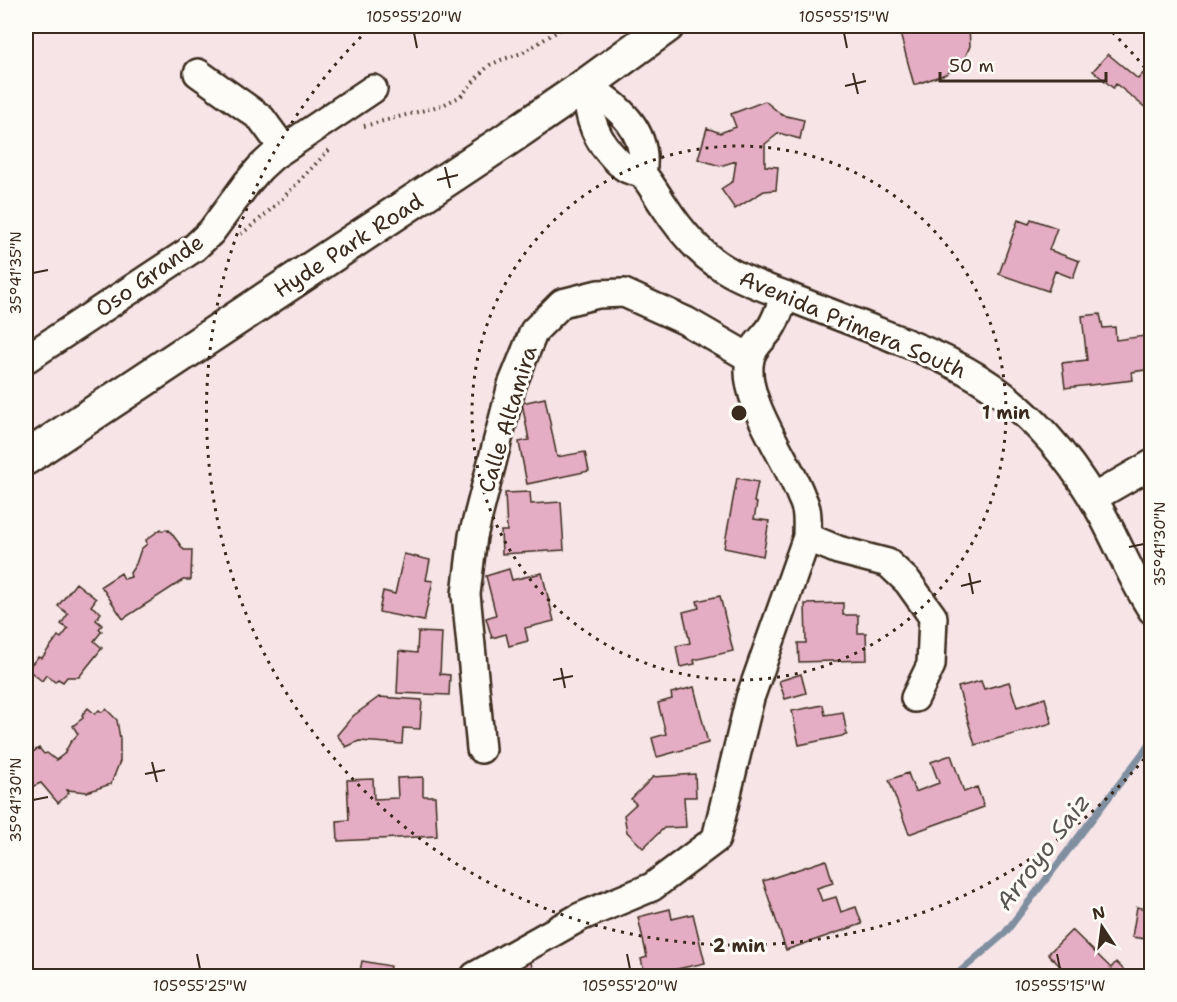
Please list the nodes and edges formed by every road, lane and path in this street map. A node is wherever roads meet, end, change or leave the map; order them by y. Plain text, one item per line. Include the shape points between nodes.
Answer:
1 (566, 26) edge
2 (667, 26) edge
3 (198, 73) dead end
4 (586, 86) junction
5 (373, 89) dead end
6 (354, 130) dead end
7 (334, 146) dead end
8 (283, 148) junction
9 (232, 240) dead end
10 (785, 295) junction
11 (750, 358) junction
12 (26, 359) edge
13 (26, 458) edge
14 (1152, 464) edge
15 (1093, 498) junction
16 (807, 537) junction
17 (1152, 610) edge
18 (915, 698) dead end
19 (481, 749) dead end
20 (475, 976) edge

1 - 6 path via 522,53 490,66 461,96 445,104
2 - 4 main road, Hyde Park Road
3 - 8 street via 252,110
4 - 10 street, Avenida Primera South via 600,142 625,168 642,174 691,242 723,268
4 - 13 main road, Hyde Park Road
5 - 8 street, Oso Grande
7 - 9 path via 276,206
8 - 12 street, Oso Grande via 253,175 211,232 194,248
10 - 11 street via 775,320
10 - 15 street, Avenida Primera South via 936,355 989,384 1046,434
11 - 16 street via 753,396 796,482 806,509
11 - 19 street, Calle Altamira via 686,321 624,293 598,294 562,303 534,331 512,385 471,547 466,594
14 - 15 street
15 - 17 street, Avenida Primera South
16 - 18 street via 888,563 908,582 933,617 931,665
16 - 20 street via 750,698 716,839 652,887 580,917

